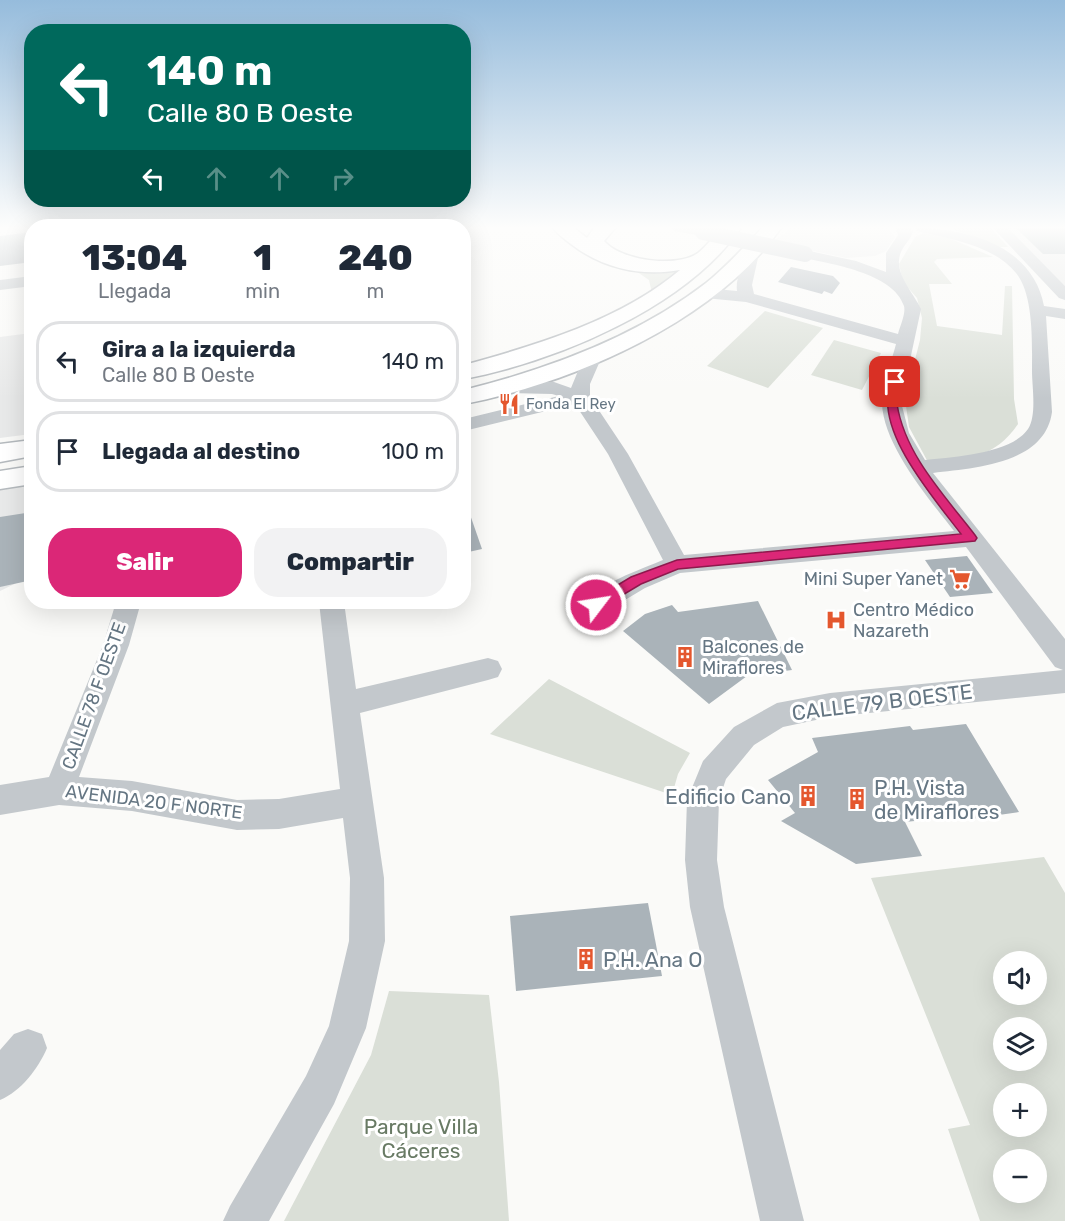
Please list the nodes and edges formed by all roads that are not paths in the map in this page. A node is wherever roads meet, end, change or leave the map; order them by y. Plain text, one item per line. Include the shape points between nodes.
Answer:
1 (644, 285) edge
2 (672, 285) edge
3 (714, 285) edge
4 (742, 285) edge
5 (896, 285) edge
6 (1031, 285) edge
7 (900, 287) joint
8 (705, 293) junction
9 (747, 297) junction
10 (636, 307) junction
11 (1037, 310) junction
12 (1065, 314) edge
13 (904, 341) junction
14 (594, 354) junction
15 (471, 370) edge
16 (505, 387) junction
17 (471, 395) edge
18 (580, 397) junction
19 (471, 423) edge
20 (24, 449) edge
21 (0, 453) edge
22 (919, 468) junction
23 (24, 476) edge
24 (0, 480) edge
25 (971, 538) junction
26 (677, 564) junction
27 (596, 605) dead end
28 (126, 609) edge
29 (332, 609) edge
30 (1065, 659) edge
31 (488, 669) dead end
32 (1065, 681) edge
33 (345, 704) junction
34 (59, 790) junction
35 (0, 800) edge
36 (358, 801) junction
37 (28, 1048) dead end
38 (0, 1080) edge
39 (245, 1221) edge
40 (782, 1221) edge

1 - 10 main road via 644,296
2 - 10 main road
3 - 8 main road
4 - 9 street
5 - 7 street
6 - 11 street
7 - 13 street via 913,309
8 - 9 street
8 - 14 main road
9 - 13 street
10 - 15 main road via 543,347
11 - 12 street
11 - 22 street via 1042,412 1034,435 1013,449 975,461
13 - 22 street via 891,402 899,433
14 - 16 main road
14 - 18 street via 581,384
16 - 17 main road
16 - 18 street via 554,388
18 - 19 street
18 - 26 street via 618,454
20 - 21 main road
22 - 25 street
23 - 24 main road
25 - 26 street
25 - 30 street
26 - 27 street via 636,581
28 - 34 street, CALLE 78 F OESTE via 116,645
29 - 33 street
31 - 33 street
32 - 40 street, CALLE 79 B OESTE via 830,705 777,716 744,736 714,771 703,800 701,860 707,907
33 - 36 street
34 - 35 street, AVENIDA 20 F NORTE
34 - 36 street, AVENIDA 20 F NORTE via 132,796 237,814 279,814
36 - 39 street via 367,878 367,941 348,1028 320,1090
37 - 38 street

